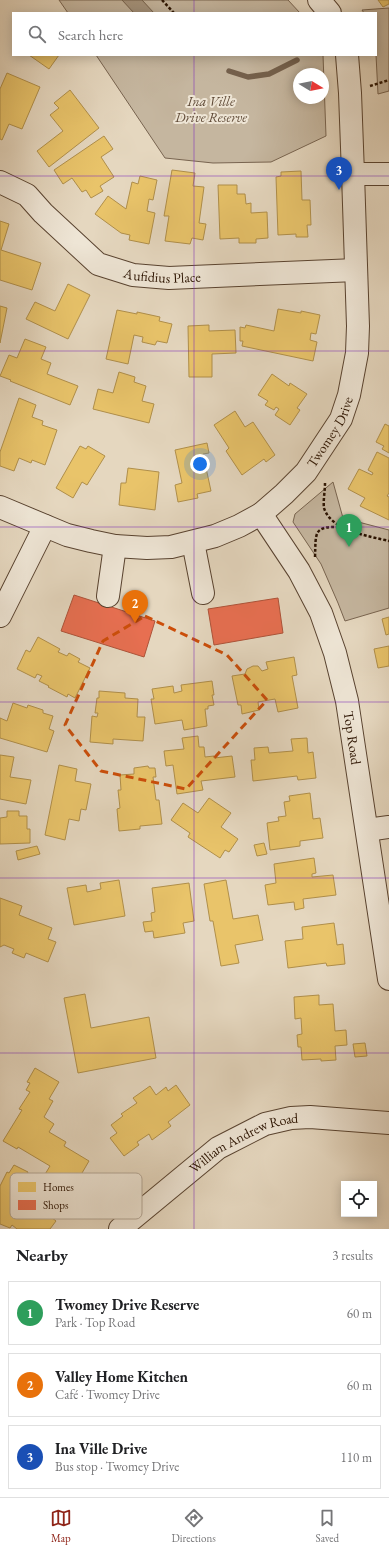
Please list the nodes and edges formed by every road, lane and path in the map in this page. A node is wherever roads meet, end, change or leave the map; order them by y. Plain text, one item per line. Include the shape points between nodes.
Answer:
1 (162, 0) edge
2 (319, 0) edge
3 (173, 12) edge
4 (329, 12) edge
5 (347, 56) edge
6 (389, 80) edge
7 (369, 87) dead end
8 (353, 174) junction
9 (389, 174) edge
10 (0, 182) edge
11 (356, 270) junction
12 (325, 483) dead end
13 (0, 507) edge
14 (261, 514) junction
15 (45, 526) junction
16 (342, 527) junction
17 (389, 541) edge
18 (193, 542) junction
19 (115, 546) junction
20 (315, 560) dead end
21 (203, 593) dead end
22 (108, 596) dead end
23 (0, 616) edge
24 (389, 827) edge
25 (367, 830) junction
26 (389, 979) edge
27 (389, 1123) edge
28 (142, 1211) edge
29 (132, 1219) edge
30 (120, 1229) edge

1 - 3 path
2 - 4 street
5 - 8 street, Twomey Drive
6 - 7 path
8 - 9 street
8 - 11 street, Twomey Drive
10 - 11 street, Aufidius Place via 27,195 98,264 133,274 169,278
11 - 14 street, Twomey Drive via 357,353 349,395 341,419 306,472
12 - 16 path via 324,507 328,516
13 - 15 street, Twomey Drive
14 - 18 street, Twomey Drive via 215,536
14 - 25 street, Top Road via 299,571 321,613 335,653 347,701
15 - 19 street, Twomey Drive via 91,542
15 - 23 street
16 - 17 path
16 - 20 path via 320,529 316,536
18 - 19 street, Twomey Drive via 171,547
18 - 21 street
19 - 22 street
24 - 25 street
25 - 26 street, Top Road
27 - 28 street, William Andrew Road via 310,1117 265,1124 218,1148
29 - 30 street, William Andrew Road

